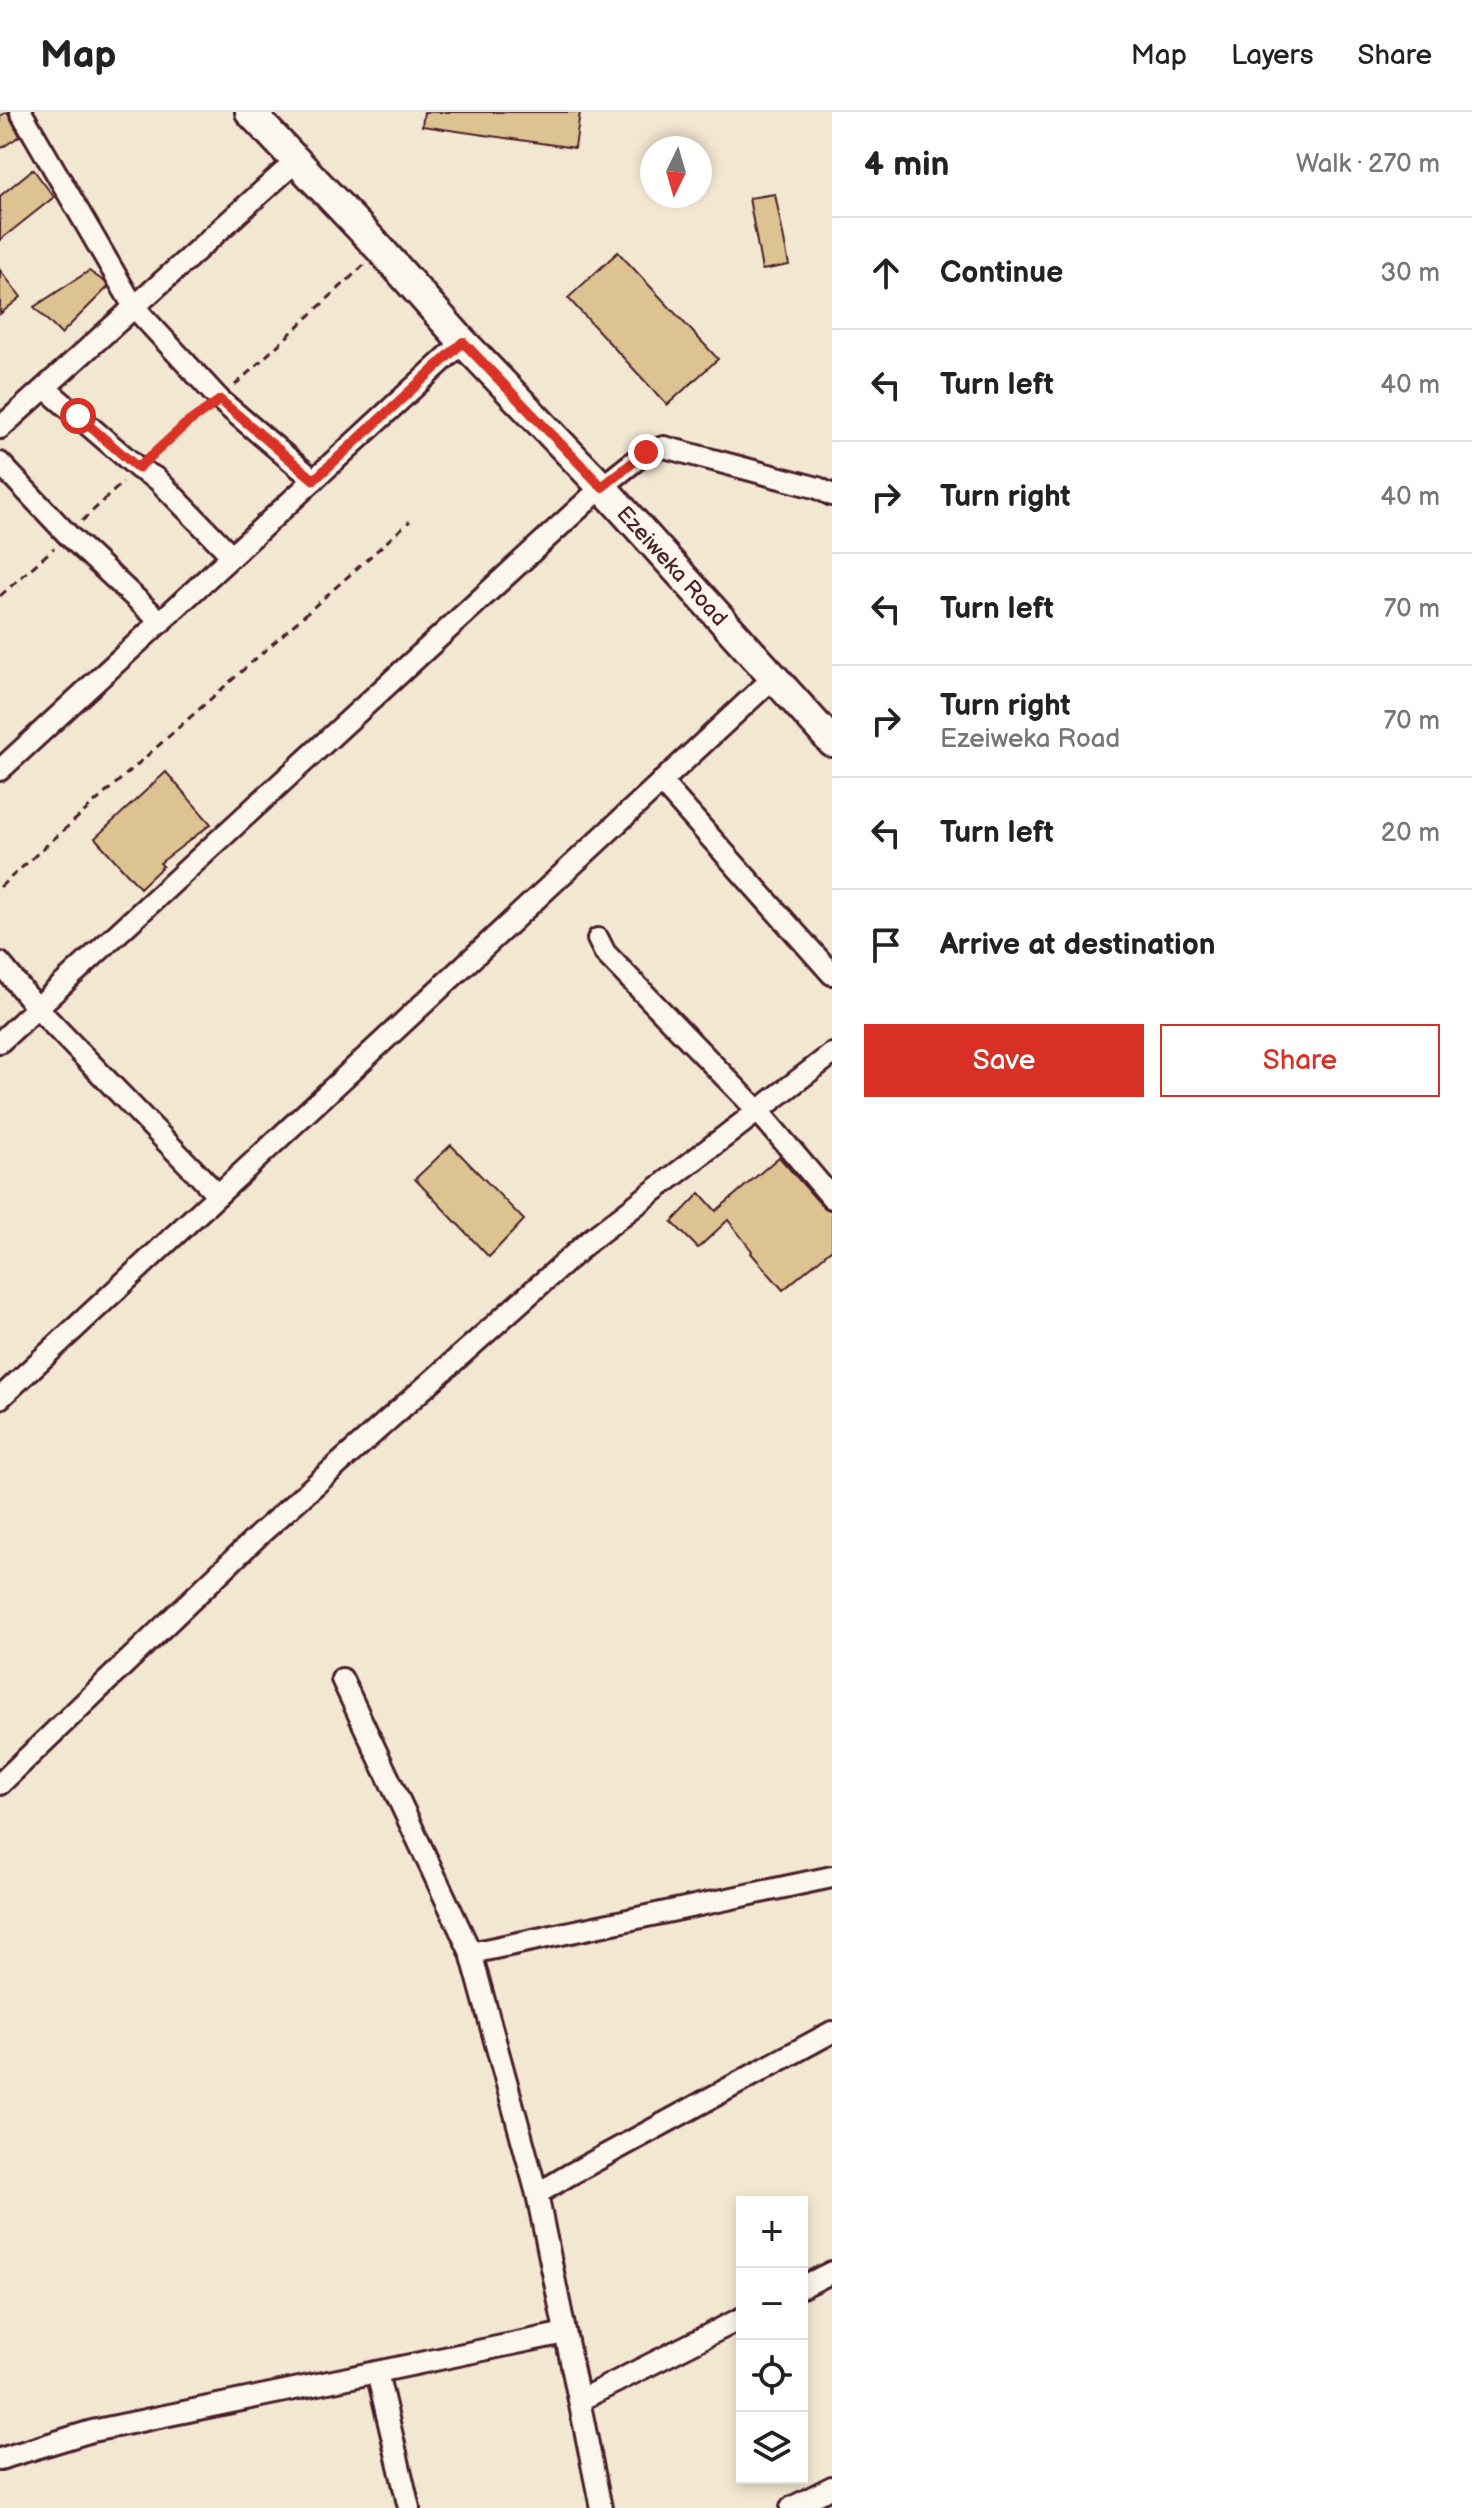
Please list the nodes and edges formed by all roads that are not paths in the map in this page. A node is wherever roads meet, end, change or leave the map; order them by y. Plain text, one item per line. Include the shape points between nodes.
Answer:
1 (21, 112) edge
2 (250, 112) edge
3 (295, 162) junction
4 (134, 307) junction
5 (463, 342) junction
6 (45, 388) junction
7 (0, 428) edge
8 (0, 463) edge
9 (314, 480) junction
10 (602, 487) junction
11 (832, 495) edge
12 (232, 556) junction
13 (161, 622) junction
14 (773, 678) junction
15 (832, 742) edge
16 (0, 770) edge
17 (661, 782) junction
18 (598, 939) dead end
19 (0, 963) edge
20 (832, 974) edge
21 (37, 1008) junction
22 (0, 1042) edge
23 (832, 1054) edge
24 (758, 1111) junction
25 (218, 1195) junction
26 (832, 1198) edge
27 (0, 1398) edge
28 (342, 1679) dead end
29 (0, 1784) edge
30 (832, 1877) edge
31 (471, 1953) junction
32 (832, 2032) edge
33 (537, 2194) junction
34 (832, 2272) edge
35 (808, 2284) edge
36 (736, 2321) edge
37 (565, 2333) junction
38 (377, 2372) junction
39 (580, 2400) junction
40 (0, 2459) edge
41 (832, 2487) edge
42 (409, 2508) edge
43 (601, 2508) edge
44 (791, 2508) edge

1 - 4 street
2 - 3 main road, Ezeiweka Road
3 - 4 street
3 - 5 main road, Ezeiweka Road
4 - 6 street
4 - 9 street via 220,400
5 - 9 street
5 - 10 main road, Ezeiweka Road
6 - 7 street
6 - 12 street via 157,479
8 - 13 street
9 - 12 street
10 - 11 street via 646,452 664,447
10 - 14 main road, Ezeiweka Road
10 - 21 street
12 - 13 street
13 - 16 street
14 - 15 main road, Ezeiweka Road
14 - 17 street
17 - 20 street
17 - 25 street
18 - 24 street via 605,953
19 - 21 street
21 - 22 street
21 - 25 street
23 - 24 street
24 - 26 street
24 - 29 street via 589,1241 260,1534
25 - 27 street
28 - 31 street
30 - 31 street
31 - 33 street
32 - 33 street
33 - 37 street
34 - 35 street
36 - 39 street
37 - 38 street
37 - 39 street
38 - 40 street via 92,2431
38 - 42 street
39 - 43 street
41 - 44 street

